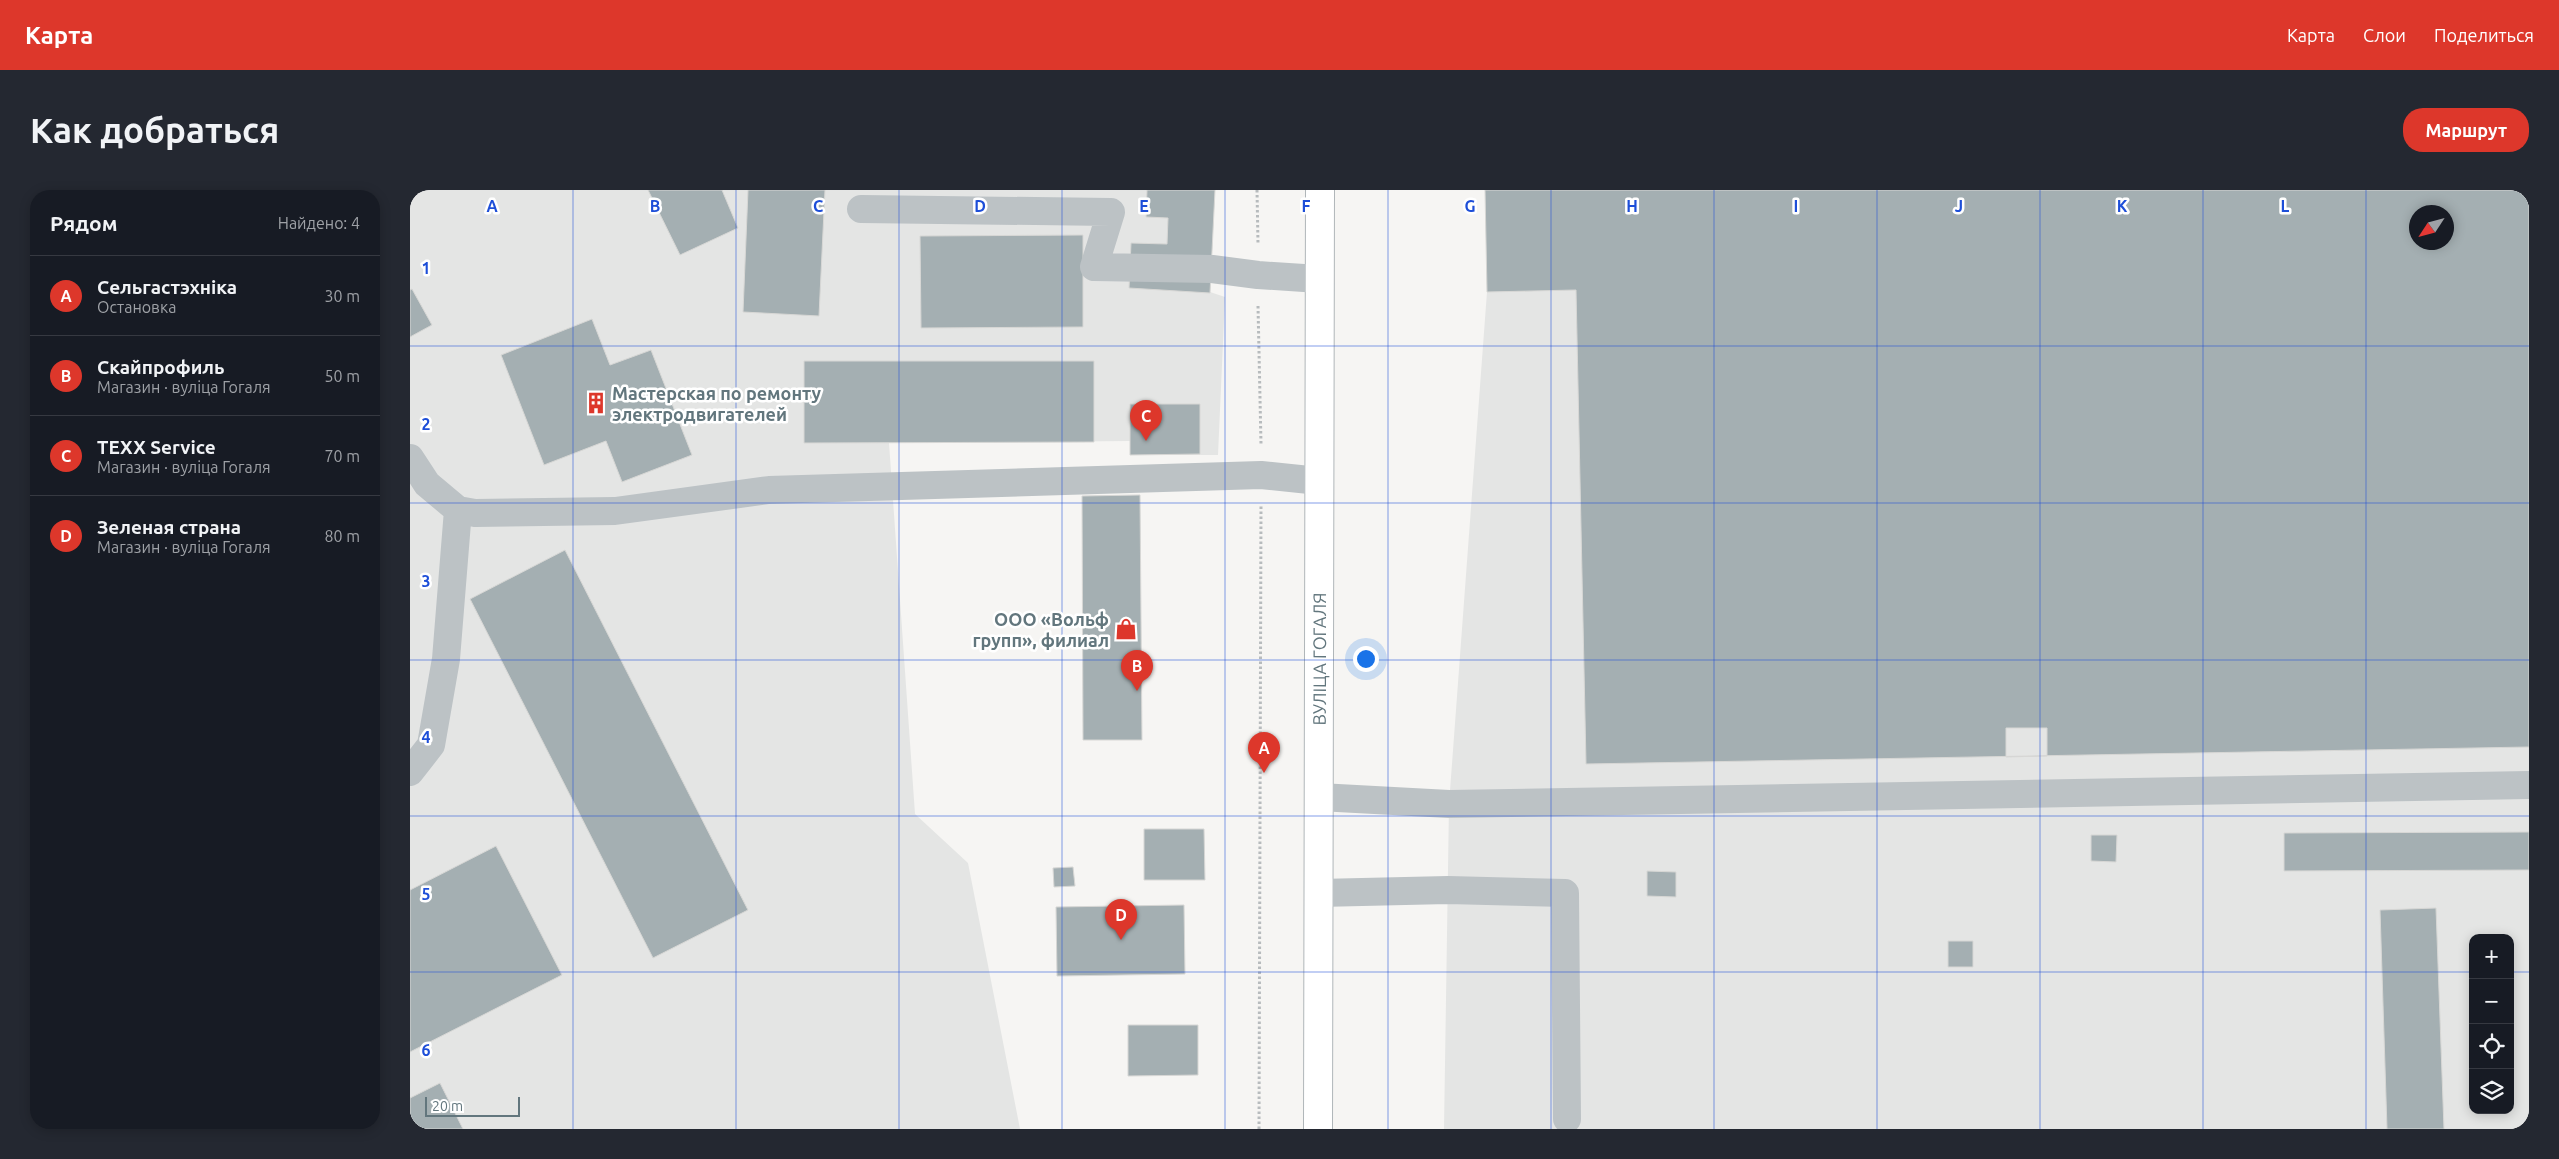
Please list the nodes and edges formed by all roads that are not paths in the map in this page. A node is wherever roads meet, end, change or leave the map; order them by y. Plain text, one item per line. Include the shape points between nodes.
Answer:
1 (1320, 190) edge
2 (861, 209) dead end
3 (1319, 278) junction
4 (410, 458) edge
5 (1319, 481) junction
6 (458, 510) junction
7 (410, 772) edge
8 (2529, 785) edge
9 (1319, 797) junction
10 (1319, 893) junction
11 (1566, 1119) dead end
12 (1318, 1129) edge

1 - 3 main road, ВУЛІЦА ГОГАЛЯ
2 - 3 lane via 1111,212 1094,267 1212,269
3 - 5 main road, ВУЛІЦА ГОГАЛЯ
4 - 6 lane via 427,484
5 - 6 lane via 1261,475 769,490 615,511 475,513
5 - 9 main road, ВУЛІЦА ГОГАЛЯ
6 - 7 lane via 446,659 431,745
8 - 9 lane via 1449,804
9 - 10 main road, ВУЛІЦА ГОГАЛЯ
10 - 11 lane via 1448,890 1565,893
10 - 12 main road, ВУЛІЦА ГОГАЛЯ

